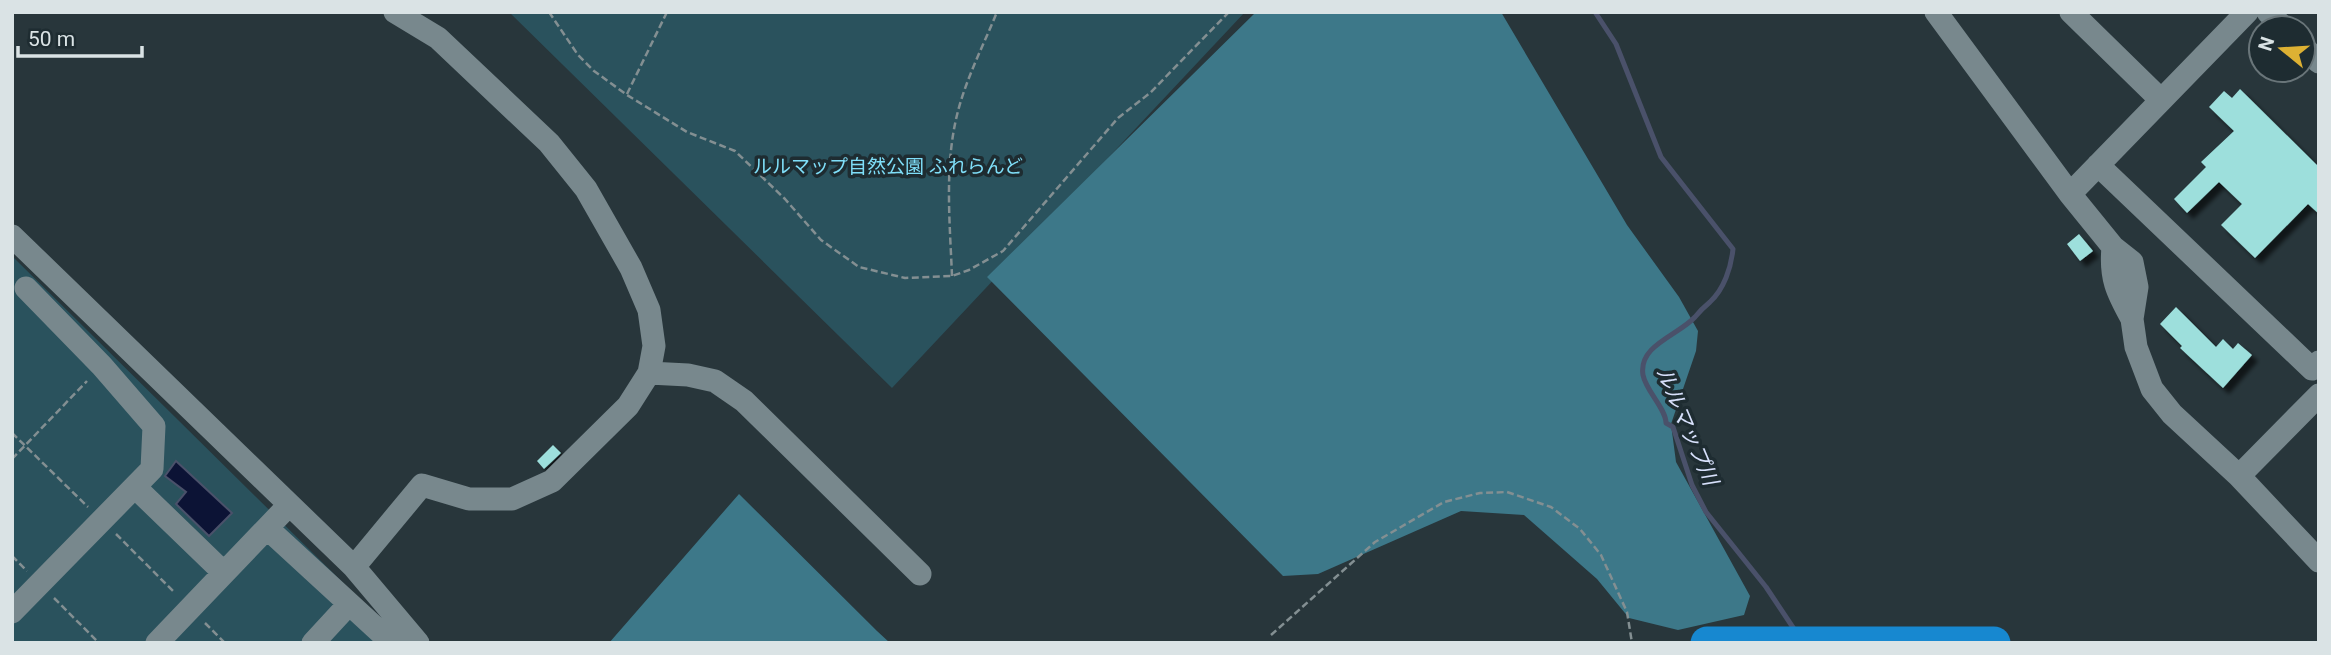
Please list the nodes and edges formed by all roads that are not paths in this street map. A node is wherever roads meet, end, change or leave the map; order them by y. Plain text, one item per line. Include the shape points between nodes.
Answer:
1 (395, 12) edge
2 (1936, 12) edge
3 (2071, 12) edge
4 (2247, 12) edge
5 (2161, 100) junction
6 (2098, 165) junction
7 (2070, 194) junction
8 (12, 236) edge
9 (44, 268) junction
10 (19, 295) edge
11 (2319, 362) edge
12 (649, 373) junction
13 (2319, 395) edge
14 (2239, 476) junction
15 (135, 487) junction
16 (289, 505) junction
17 (268, 528) junction
18 (2319, 561) edge
19 (354, 567) junction
20 (224, 573) junction
21 (920, 574) dead end
22 (349, 604) junction
23 (12, 612) edge
24 (157, 643) edge
25 (313, 643) edge
26 (391, 643) edge
27 (418, 643) edge
28 (1707, 643) edge
29 (1994, 643) edge

1 - 12 street via 438,38 550,143 586,189 649,310 654,346
2 - 7 street
3 - 5 street
4 - 5 street
5 - 6 street
6 - 7 street
6 - 11 street via 2312,369
7 - 14 street via 2113,247 2116,290 2132,319 2136,347 2152,389 2172,414
8 - 9 street
9 - 10 street
9 - 16 street
10 - 15 street via 102,366 154,426 152,469
12 - 19 street via 628,406 552,481 512,499 469,499 422,485
12 - 21 street via 715,382 744,401
13 - 14 street
14 - 18 street
15 - 20 street
15 - 23 street
16 - 17 street
16 - 19 street
17 - 20 street
17 - 22 street
19 - 27 street
20 - 24 street
22 - 25 street
22 - 26 street
28 - 29 highway

